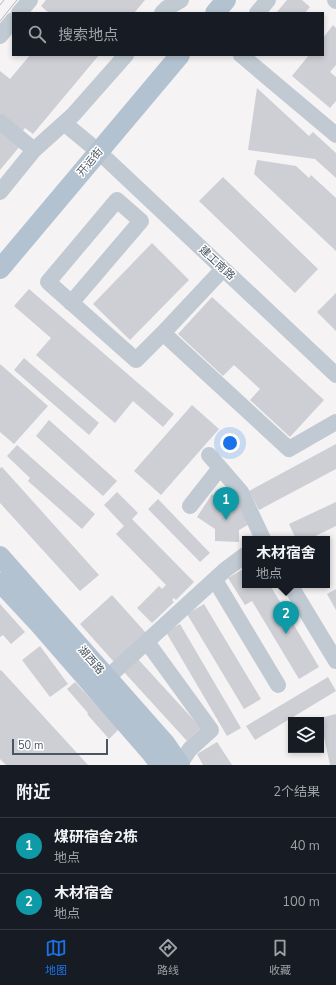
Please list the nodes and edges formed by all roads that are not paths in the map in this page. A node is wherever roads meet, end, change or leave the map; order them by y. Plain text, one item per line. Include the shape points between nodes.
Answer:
1 (30, 0) edge
2 (226, 0) edge
3 (268, 0) edge
4 (20, 12) edge
5 (216, 12) edge
6 (258, 12) edge
7 (12, 21) edge
8 (0, 36) edge
9 (125, 56) edge
10 (179, 56) edge
11 (242, 56) edge
12 (0, 122) edge
13 (64, 123) junction
14 (336, 135) edge
15 (34, 150) junction
16 (99, 152) junction
17 (0, 192) edge
18 (0, 269) edge
19 (223, 269) junction
20 (71, 303) junction
21 (164, 333) junction
22 (336, 374) edge
23 (336, 422) edge
24 (209, 455) dead end
25 (220, 468) junction
26 (190, 506) dead end
27 (262, 536) edge
28 (0, 556) edge
29 (242, 557) edge
30 (215, 580) junction
31 (0, 582) edge
32 (292, 588) edge
33 (147, 642) junction
34 (336, 661) edge
35 (107, 678) junction
36 (278, 685) dead end
37 (160, 765) edge
38 (179, 765) edge

1 - 4 street
2 - 5 main road
3 - 6 street
7 - 8 street
9 - 13 street
10 - 16 main road, 开运街
11 - 14 street
12 - 15 street
13 - 15 street
13 - 16 street, 建工南路
15 - 17 street
16 - 18 main road, 开运街
16 - 19 street, 建工南路
19 - 21 street
19 - 22 street, 建工南路
20 - 20 street via 48,282 118,200 141,221
20 - 21 street via 136,360
21 - 23 street via 289,449
24 - 25 street
25 - 26 street
25 - 27 street via 241,492
28 - 35 main road, 湖西路
29 - 30 street
30 - 33 street
30 - 36 street
31 - 37 main road, 湖西路
32 - 34 street
33 - 35 street
33 - 38 street via 211,730 190,749
35 - 38 main road, 湖西路 via 165,743

